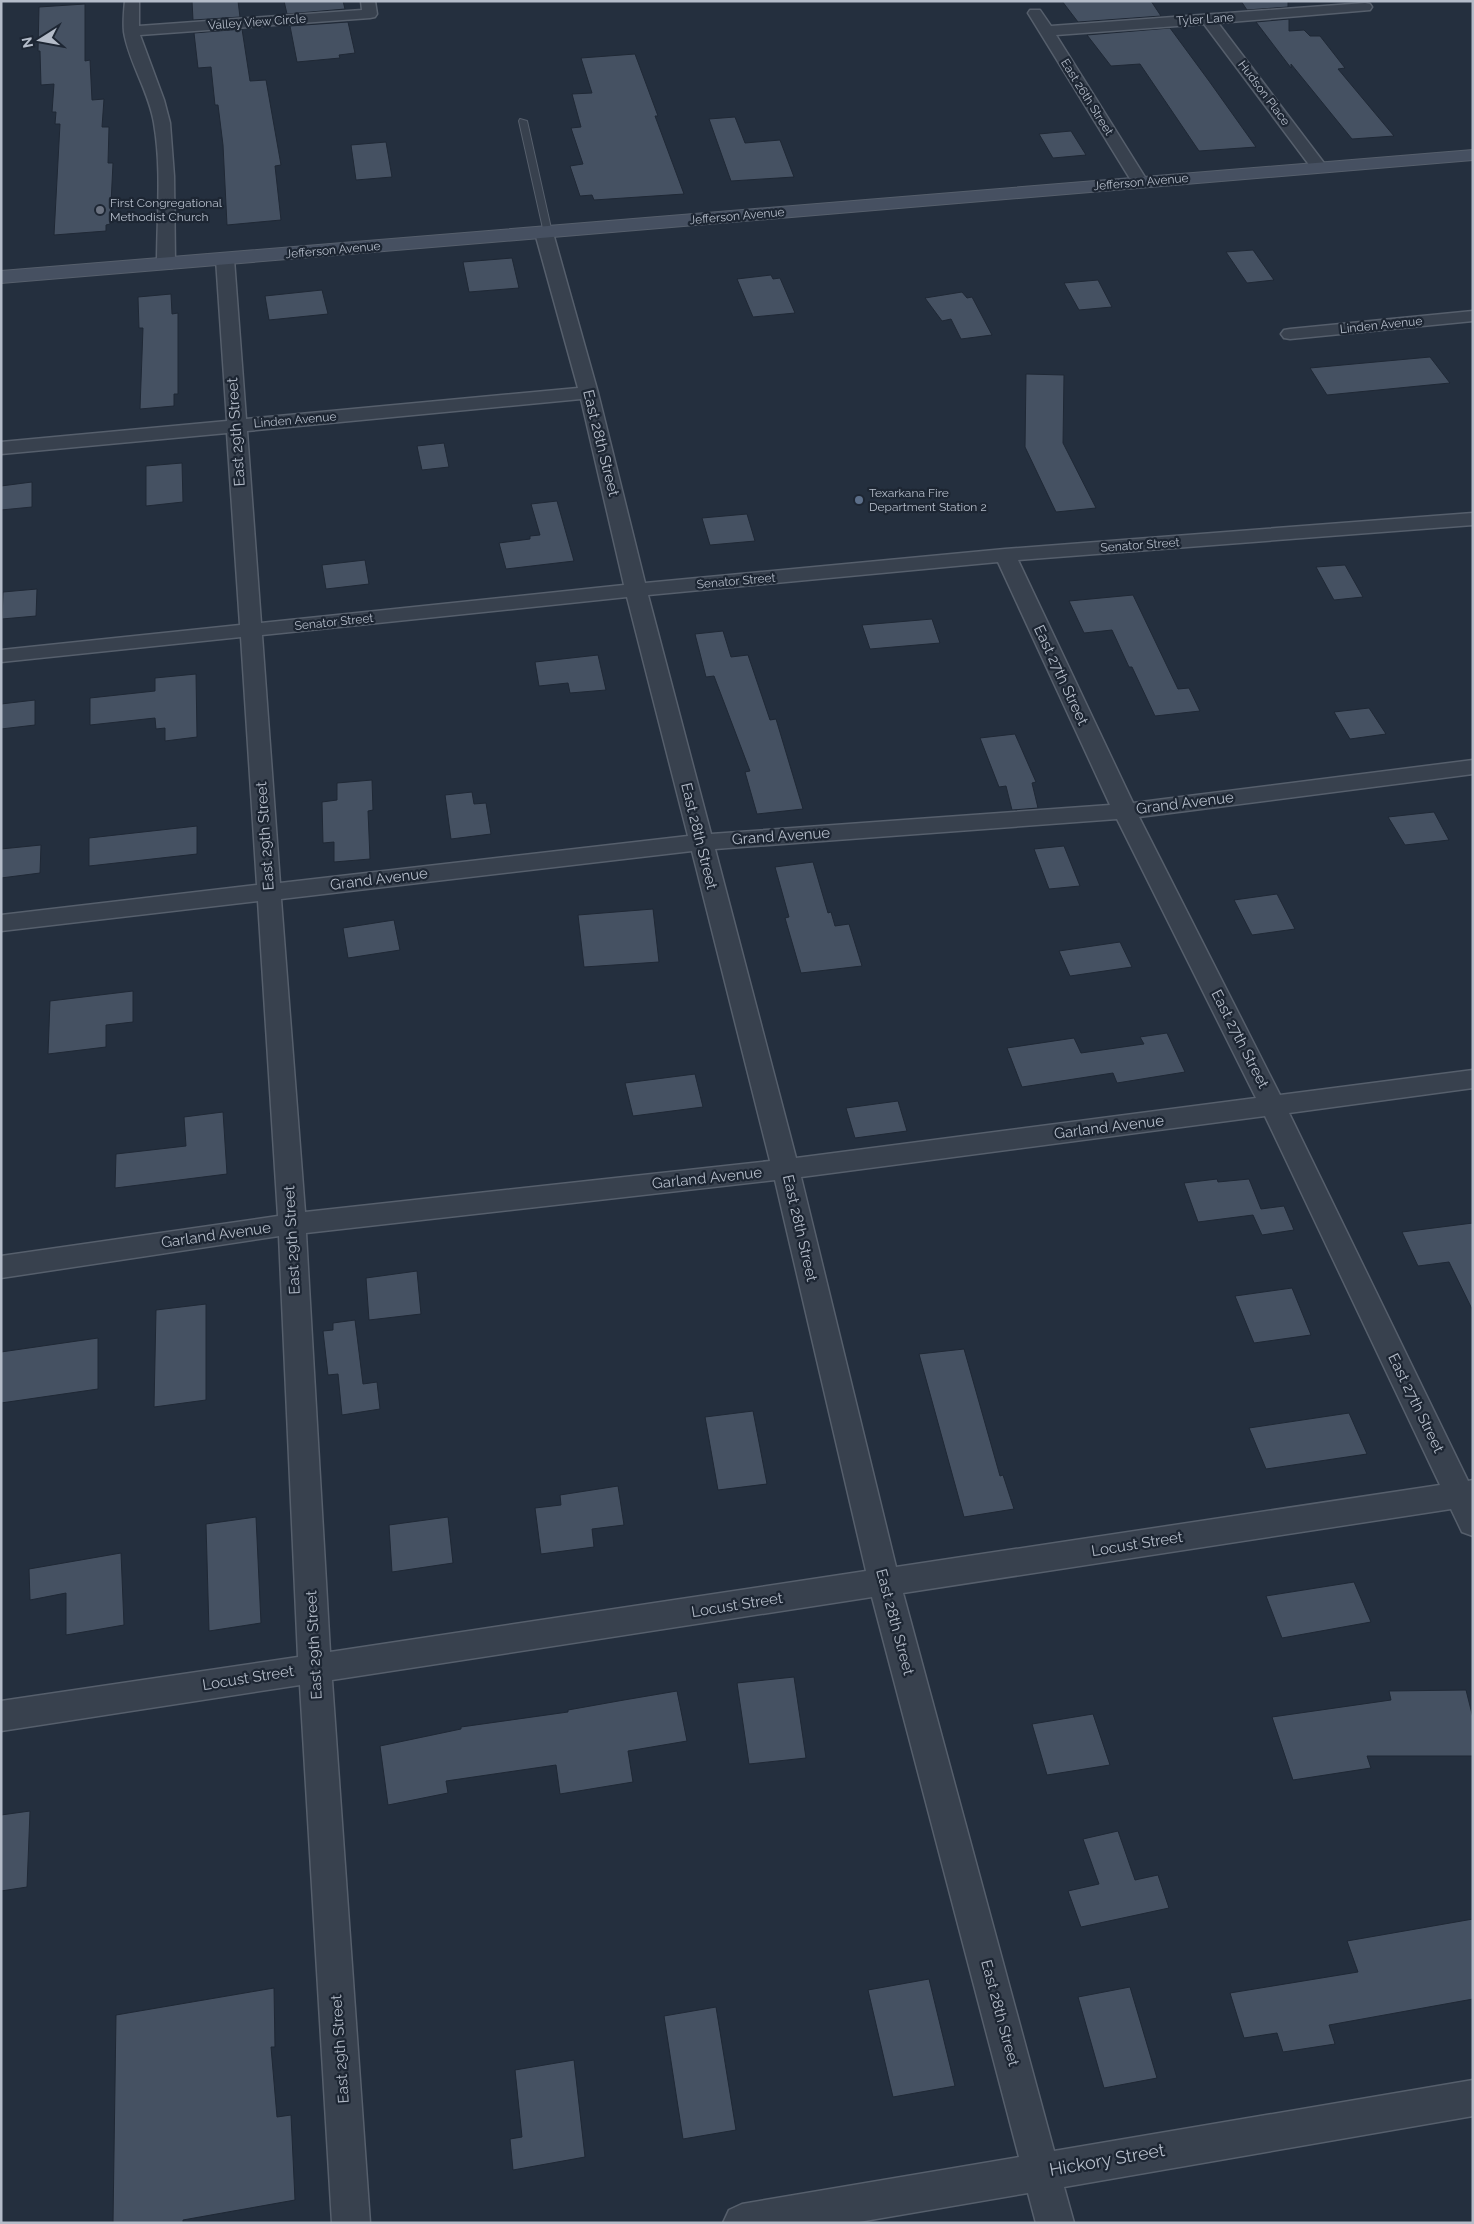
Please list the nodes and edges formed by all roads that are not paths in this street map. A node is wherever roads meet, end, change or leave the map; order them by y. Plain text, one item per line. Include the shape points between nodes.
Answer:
1 (132, 1) edge
2 (368, 1) edge
3 (1365, 7) dead end
4 (1034, 13) dead end
5 (1208, 19) junction
6 (132, 31) junction
7 (1046, 31) junction
8 (523, 121) dead end
9 (1473, 155) edge
10 (1319, 167) junction
11 (1140, 182) junction
12 (546, 233) junction
13 (224, 259) junction
14 (166, 264) junction
15 (1, 278) edge
16 (1473, 316) edge
17 (1290, 334) dead end
18 (589, 393) junction
19 (235, 426) junction
20 (1, 448) edge
21 (1473, 519) edge
22 (1006, 555) junction
23 (636, 590) junction
24 (250, 631) junction
25 (1, 656) edge
26 (1473, 767) edge
27 (1125, 811) junction
28 (700, 842) junction
29 (269, 892) junction
30 (1, 923) edge
31 (1473, 1079) edge
32 (1274, 1106) junction
33 (786, 1169) junction
34 (292, 1224) junction
35 (1, 1267) edge
36 (1469, 1504) edge
37 (884, 1582) junction
38 (315, 1668) junction
39 (1, 1716) edge
40 (1473, 2098) edge
41 (1043, 2171) junction
42 (351, 2223) edge
43 (742, 2223) edge
44 (1056, 2223) edge

1 - 6 street
2 - 6 street, Valley View Circle via 370,14
3 - 5 street, Tyler Lane
4 - 7 street, East 26th Street
5 - 7 street, Tyler Lane
5 - 10 street, Hudson Place
6 - 14 street via 162,123
7 - 11 street, East 26th Street
8 - 12 lane
9 - 10 main road, Jefferson Avenue
10 - 11 main road, Jefferson Avenue
11 - 12 main road, Jefferson Avenue
12 - 13 main road, Jefferson Avenue
12 - 18 street, East 28th Street
13 - 14 main road, Jefferson Avenue
13 - 19 street, East 29th Street
14 - 15 main road, Jefferson Avenue
16 - 17 street, Linden Avenue
18 - 19 street, Linden Avenue
18 - 23 street, East 28th Street
19 - 20 street, Linden Avenue
19 - 24 street, East 29th Street
21 - 22 street, Senator Street
22 - 23 street, Senator Street
22 - 27 street, East 27th Street
23 - 24 street, Senator Street
23 - 28 street, East 28th Street
24 - 25 street, Senator Street
24 - 29 street, East 29th Street
26 - 27 street, Grand Avenue
27 - 28 street, Grand Avenue
27 - 32 street, East 27th Street
28 - 29 street, Grand Avenue
28 - 33 street, East 28th Street
29 - 30 street, Grand Avenue
29 - 34 street, East 29th Street
31 - 32 street, Garland Avenue
32 - 33 street, Garland Avenue
32 - 36 street, East 27th Street
33 - 34 street, Garland Avenue
33 - 37 street, East 28th Street
34 - 35 street, Garland Avenue
34 - 38 street, East 29th Street
36 - 37 street, Locust Street
37 - 38 street, Locust Street
37 - 41 street, East 28th Street
38 - 39 street, Locust Street
38 - 42 street, East 29th Street
40 - 41 street, Hickory Street
41 - 43 street, Hickory Street
41 - 44 street, East 28th Street

